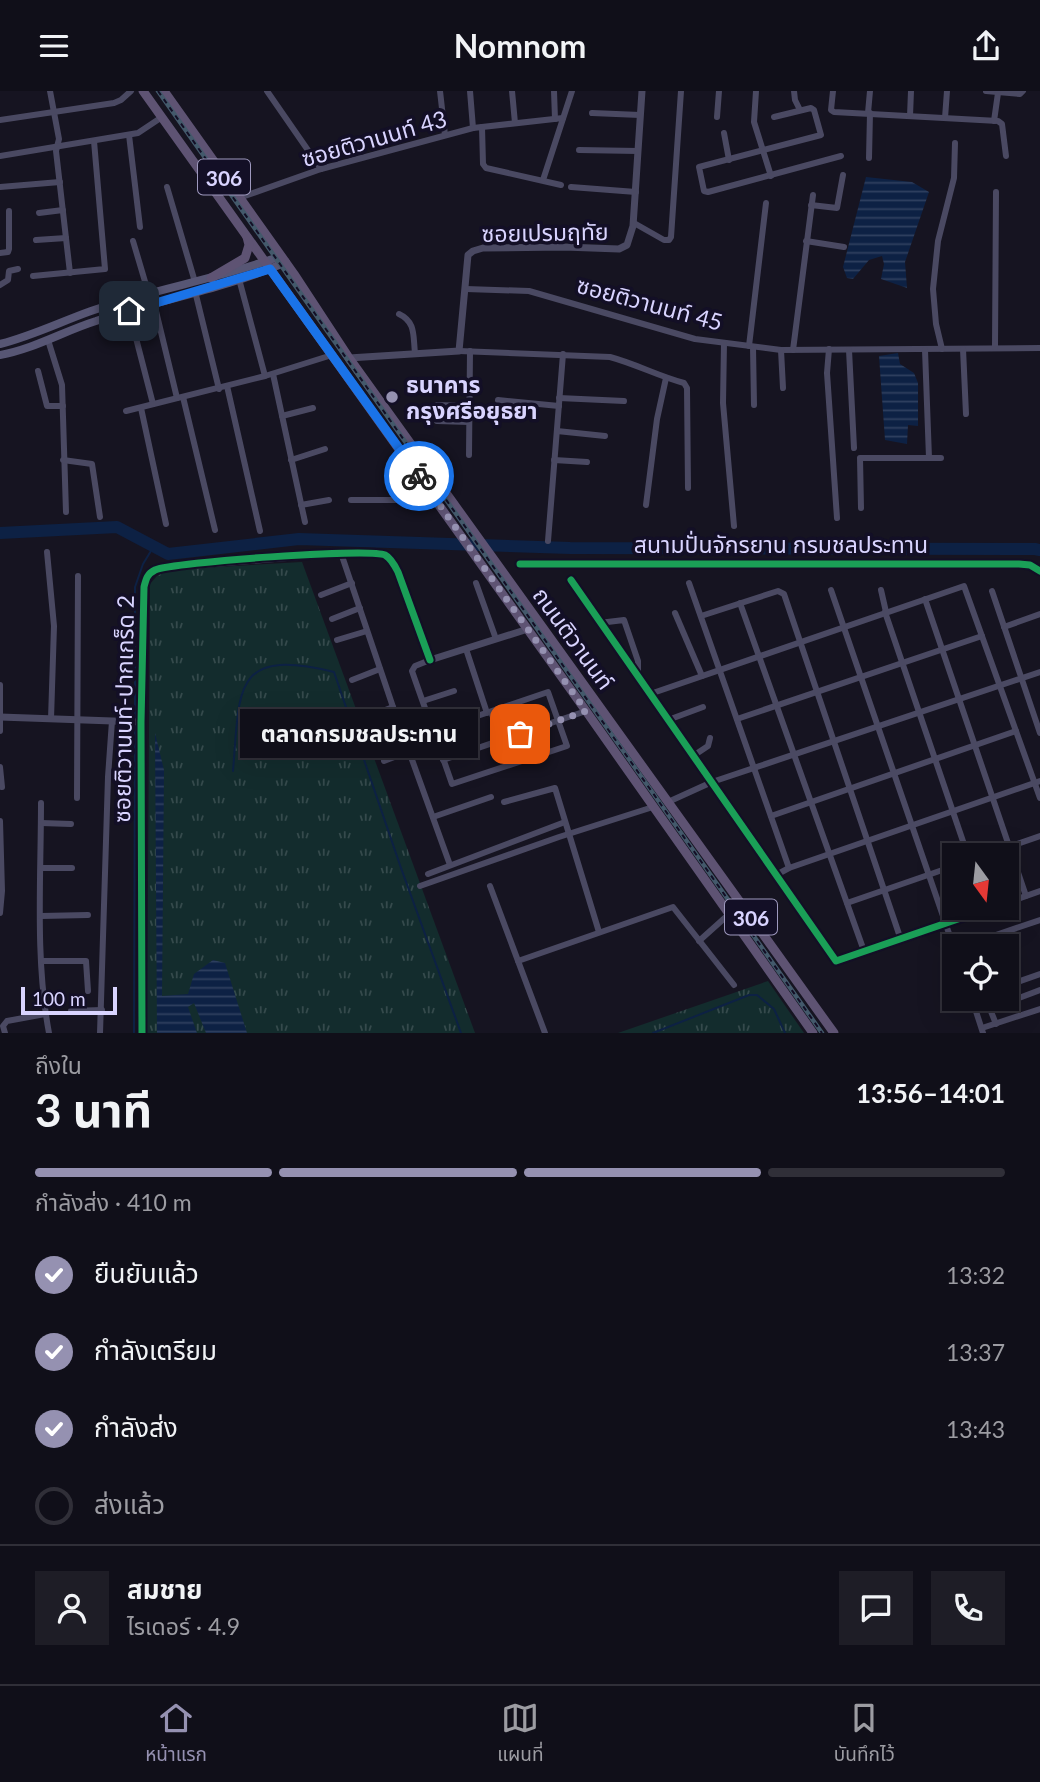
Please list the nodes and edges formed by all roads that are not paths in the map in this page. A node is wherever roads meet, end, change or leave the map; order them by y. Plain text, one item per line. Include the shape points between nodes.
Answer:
1 (50, 91) edge
2 (131, 91) edge
3 (143, 91) edge
4 (164, 91) edge
5 (267, 91) edge
6 (440, 91) edge
7 (470, 91) edge
8 (512, 91) edge
9 (554, 91) edge
10 (572, 91) edge
11 (642, 91) edge
12 (681, 91) edge
13 (719, 91) edge
14 (756, 91) edge
15 (794, 91) edge
16 (832, 91) edge
17 (870, 91) edge
18 (911, 91) edge
19 (947, 91) edge
20 (986, 91) edge
21 (1024, 91) edge
22 (998, 93) edge
23 (800, 110) junction
24 (53, 111) junction
25 (592, 113) dead end
26 (869, 113) junction
27 (640, 115) junction
28 (910, 116) junction
29 (162, 117) junction
30 (717, 117) dead end
31 (774, 117) dead end
32 (945, 118) junction
33 (559, 119) junction
34 (0, 120) edge
35 (994, 121) junction
36 (515, 123) junction
37 (482, 127) junction
38 (473, 128) junction
39 (724, 133) dead end
40 (129, 135) junction
41 (445, 135) junction
42 (94, 141) junction
43 (955, 143) dead end
44 (58, 146) junction
45 (579, 151) dead end
46 (638, 151) junction
47 (764, 151) junction
48 (0, 156) edge
49 (841, 156) dead end
50 (1006, 156) dead end
51 (869, 158) dead end
52 (729, 160) junction
53 (321, 169) junction
54 (843, 175) dead end
55 (771, 176) junction
56 (543, 180) junction
57 (60, 182) junction
58 (561, 185) dead end
59 (0, 187) edge
60 (167, 187) dead end
61 (571, 187) dead end
62 (636, 192) junction
63 (996, 192) dead end
64 (813, 195) dead end
65 (239, 198) junction
66 (766, 203) dead end
67 (811, 205) junction
68 (63, 210) junction
69 (9, 211) dead end
70 (39, 212) dead end
71 (634, 223) junction
72 (139, 226) dead end
73 (246, 233) junction
74 (66, 237) junction
75 (36, 240) dead end
76 (133, 241) dead end
77 (806, 241) junction
78 (844, 247) dead end
79 (0, 253) edge
80 (283, 259) junction
81 (268, 265) junction
82 (19, 269) dead end
83 (254, 270) junction
84 (70, 273) junction
85 (33, 276) dead end
86 (211, 278) junction
87 (239, 279) junction
88 (0, 285) edge
89 (195, 287) junction
90 (466, 289) junction
91 (151, 299) junction
92 (129, 311) junction
93 (399, 314) dead end
94 (48, 340) junction
95 (724, 343) junction
96 (0, 344) edge
97 (751, 346) junction
98 (995, 348) junction
99 (1040, 348) edge
100 (793, 349) junction
101 (829, 349) junction
102 (942, 349) junction
103 (962, 349) junction
104 (781, 350) junction
105 (849, 350) junction
106 (925, 350) junction
107 (459, 351) junction
108 (470, 351) junction
109 (415, 353) junction
110 (563, 353) junction
111 (0, 355) edge
112 (332, 355) junction
113 (349, 358) junction
114 (38, 371) dead end
115 (269, 375) junction
116 (666, 378) junction
117 (223, 387) junction
118 (783, 388) dead end
119 (180, 397) junction
120 (498, 400) dead end
121 (624, 401) dead end
122 (559, 402) junction
123 (153, 404) junction
124 (437, 405) dead end
125 (754, 405) dead end
126 (63, 406) junction
127 (469, 406) junction
128 (141, 408) junction
129 (313, 408) dead end
130 (126, 411) dead end
131 (966, 414) dead end
132 (282, 417) junction
133 (437, 421) dead end
134 (469, 422) junction
135 (556, 431) junction
136 (605, 436) dead end
137 (855, 448) dead end
138 (325, 449) dead end
139 (469, 455) dead end
140 (929, 457) junction
141 (941, 458) dead end
142 (63, 460) junction
143 (290, 460) junction
144 (554, 460) junction
145 (587, 462) dead end
146 (688, 488) dead end
147 (430, 492) junction
148 (329, 500) dead end
149 (351, 500) dead end
150 (301, 505) junction
151 (646, 505) dead end
152 (861, 508) dead end
153 (66, 512) dead end
154 (100, 517) dead end
155 (837, 518) dead end
156 (305, 522) dead end
157 (166, 524) dead end
158 (734, 526) dead end
159 (215, 530) dead end
160 (260, 531) dead end
161 (548, 541) dead end
162 (47, 552) dead end
163 (341, 553) junction
164 (78, 576) dead end
165 (570, 580) dead end
166 (352, 583) junction
167 (476, 583) dead end
168 (689, 583) dead end
169 (831, 590) dead end
170 (881, 590) dead end
171 (992, 591) dead end
172 (321, 595) dead end
173 (925, 599) junction
174 (740, 603) junction
175 (360, 608) junction
176 (885, 612) junction
177 (675, 613) dead end
178 (1040, 614) edge
179 (701, 616) junction
180 (332, 619) dead end
181 (599, 623) junction
182 (844, 627) junction
183 (1004, 627) junction
184 (528, 629) junction
185 (368, 631) junction
186 (982, 636) junction
187 (496, 639) junction
188 (337, 640) dead end
189 (800, 643) junction
190 (466, 649) junction
191 (942, 650) junction
192 (759, 657) junction
193 (430, 660) junction
194 (902, 663) junction
195 (380, 670) junction
196 (720, 670) junction
197 (1040, 672) edge
198 (638, 675) junction
199 (702, 676) junction
200 (861, 678) junction
201 (1021, 678) junction
202 (352, 680) dead end
203 (0, 685) edge
204 (1000, 685) junction
205 (454, 691) dead end
206 (818, 693) junction
207 (650, 694) junction
208 (959, 700) junction
209 (423, 701) junction
210 (777, 706) junction
211 (393, 707) junction
212 (703, 707) dead end
213 (586, 711) junction
214 (489, 712) junction
215 (919, 713) junction
216 (0, 717) edge
217 (367, 717) dead end
218 (51, 719) junction
219 (737, 719) junction
220 (79, 720) junction
221 (668, 720) junction
222 (112, 721) junction
223 (558, 721) junction
224 (137, 722) junction
225 (878, 727) junction
226 (1039, 730) edge
227 (0, 731) edge
228 (433, 731) junction
229 (1016, 731) junction
230 (709, 738) dead end
231 (502, 740) junction
232 (834, 743) junction
233 (975, 746) junction
234 (410, 751) junction
235 (794, 755) junction
236 (693, 756) junction
237 (443, 760) junction
238 (935, 760) junction
239 (384, 761) dead end
240 (511, 764) junction
241 (0, 767) edge
242 (754, 768) junction
243 (894, 775) junction
244 (712, 782) junction
245 (1037, 782) edge
246 (2, 787) dead end
247 (850, 790) junction
248 (491, 797) dead end
249 (77, 798) dead end
250 (992, 798) junction
251 (1040, 798) edge
252 (503, 802) dead end
253 (668, 802) junction
254 (811, 802) junction
255 (41, 803) dead end
256 (653, 807) junction
257 (953, 811) junction
258 (771, 816) junction
259 (433, 817) junction
260 (0, 821) edge
261 (565, 822) junction
262 (41, 823) junction
263 (71, 824) dead end
264 (912, 825) junction
265 (568, 834) junction
266 (1040, 836) edge
267 (868, 841) junction
268 (964, 843) edge
269 (1008, 843) edge
270 (1019, 843) edge
271 (830, 854) junction
272 (450, 865) junction
273 (789, 867) junction
274 (41, 868) junction
275 (72, 868) dead end
276 (942, 870) edge
277 (428, 874) dead end
278 (776, 875) junction
279 (929, 875) junction
280 (1019, 876) edge
281 (489, 885) dead end
282 (420, 886) dead end
283 (884, 891) junction
284 (1040, 891) edge
285 (1026, 896) junction
286 (1019, 898) edge
287 (847, 902) junction
288 (0, 913) edge
289 (88, 915) dead end
290 (728, 915) junction
291 (41, 916) junction
292 (1040, 920) edge
293 (954, 921) edge
294 (946, 924) junction
295 (599, 932) junction
296 (949, 934) edge
297 (999, 934) edge
298 (901, 940) junction
299 (699, 941) junction
300 (864, 951) junction
301 (43, 961) junction
302 (518, 961) junction
303 (1040, 974) edge
304 (1019, 981) edge
305 (734, 985) dead end
306 (88, 991) dead end
307 (1040, 991) edge
308 (1040, 1009) edge
309 (102, 1010) junction
310 (71, 1011) dead end
311 (976, 1011) edge
312 (46, 1014) junction
313 (996, 1024) junction
314 (3, 1030) edge
315 (982, 1031) edge
316 (49, 1033) edge
317 (100, 1033) edge
318 (142, 1033) edge
319 (545, 1033) edge
320 (813, 1033) edge
321 (834, 1033) edge

1 - 24 street
2 - 24 street via 114,103
3 - 29 main road, ถนนติวานนท์ / 306
4 - 65 main road, ถนนติวานนท์ / 306
5 - 53 street
6 - 41 street
7 - 38 street
8 - 36 street
9 - 33 street
10 - 33 street
11 - 27 street, ซอยเปรมฤทัย
12 - 71 street via 671,237 664,240
13 - 30 street
14 - 47 street via 754,122
15 - 23 street
16 - 26 street via 834,112
17 - 26 street
18 - 28 street
19 - 32 street
20 - 22 street
21 - 22 street
22 - 35 street
23 - 31 street
23 - 47 street via 814,110 821,135
24 - 34 street
24 - 44 street
25 - 27 street
26 - 28 street
26 - 51 street
27 - 46 street, ซอยเปรมฤทัย
28 - 32 street
29 - 40 street via 146,130
29 - 73 main road, ถนนติวานนท์ / 306
32 - 35 street
33 - 36 street, ซอยติวานนท์ 43
33 - 56 street
35 - 50 street via 1002,124
36 - 37 street, ซอยติวานนท์ 43
37 - 38 street, ซอยติวานนท์ 43
37 - 56 street via 486,168
38 - 41 street, ซอยติวานนท์ 43
39 - 52 street
40 - 42 street
40 - 72 street
41 - 53 street, ซอยติวานนท์ 43
42 - 44 street
42 - 84 street via 106,266
43 - 102 street via 954,179 938,241 933,289
44 - 48 street
44 - 57 street
45 - 46 street
46 - 62 street, ซอยเปรมฤทัย
47 - 52 street
47 - 55 street
49 - 55 street
52 - 55 street via 699,167 704,191
53 - 65 street, ซอยติวานนท์ 43
54 - 67 street via 837,208
56 - 58 street
57 - 59 street
57 - 68 street
60 - 89 street
61 - 62 street
62 - 71 street, ซอยเปรมฤทัย
63 - 98 street
64 - 67 street
65 - 80 main road, ถนนติวานนท์ / 306
66 - 97 street
67 - 77 street
68 - 70 street
68 - 74 street
69 - 79 street via 9,249
71 - 90 street, ซอยเปรมฤทัย via 627,245 619,250 473,251 468,255
73 - 81 main road, ถนนติวานนท์ / 306
73 - 86 main road via 245,258
74 - 75 street
74 - 84 street
76 - 91 street
77 - 78 street
77 - 100 street
80 - 81 main road
80 - 113 main road, ถนนติวานนท์ / 306
81 - 83 main road
81 - 112 main road, ถนนติวานนท์ / 306
82 - 88 street via 9,271 8,280
83 - 86 main road
83 - 87 main road
84 - 85 street
86 - 89 main road
87 - 89 main road
87 - 115 street
89 - 91 main road
89 - 117 street
90 - 95 street, ซอยติวานนท์ 45 via 529,291 695,339
90 - 107 street
91 - 92 main road
91 - 96 main road via 92,311
91 - 119 street
92 - 94 main road
92 - 123 street
93 - 109 street via 412,325
94 - 111 main road
94 - 126 street via 62,385
95 - 97 street, ซอยติวานนท์ 45
95 - 158 street via 723,403
97 - 104 street, ซอยติวานนท์ 45
97 - 125 street
98 - 99 street, ซอยติวานนท์ 45
98 - 103 street, ซอยติวานนท์ 45
100 - 101 street, ซอยติวานนท์ 45
100 - 104 street, ซอยติวานนท์ 45
101 - 105 street, ซอยติวานนท์ 45
101 - 155 street
102 - 103 street, ซอยติวานนท์ 45
102 - 106 street, ซอยติวานนท์ 45
103 - 131 street
104 - 118 street
105 - 106 street, ซอยติวานนท์ 45
105 - 137 street
106 - 140 street
107 - 108 street
107 - 109 street
108 - 110 street
108 - 127 street
109 - 113 street
110 - 116 street via 610,357
110 - 122 street
112 - 115 street
112 - 147 main road, ถนนติวานนท์ / 306
113 - 253 main road, ถนนติวานนท์ / 306
114 - 126 street via 47,406
115 - 117 street
115 - 132 street
116 - 146 street via 687,388
116 - 151 street
117 - 119 street
117 - 160 street
119 - 123 street
119 - 159 street
120 - 122 street
121 - 122 street
122 - 135 street
123 - 128 street
124 - 127 street
126 - 142 street
127 - 134 street
128 - 130 street
128 - 157 street
129 - 132 street
132 - 143 street
133 - 134 street
134 - 139 street
135 - 136 street
135 - 144 street
138 - 143 street
140 - 141 street
140 - 152 street via 860,458
142 - 153 street
142 - 154 street via 92,464
143 - 150 street
144 - 145 street
144 - 161 street
147 - 149 street via 403,500
147 - 184 main road, ถนนติวานนท์ / 306
148 - 150 street
150 - 156 street
162 - 218 street via 54,626
163 - 166 street
163 - 193 street, ซอยติวานนท์-ปากเกร็ด 2 via 383,554 390,559
163 - 224 street, ซอยติวานนท์-ปากเกร็ด 2 via 178,565 150,572 144,587
164 - 220 street
165 - 181 street
166 - 172 street
166 - 175 street
167 - 187 street
168 - 179 street
169 - 182 street
170 - 176 street
171 - 183 street
173 - 176 street
173 - 186 street via 964,586
173 - 191 street
174 - 179 street
174 - 189 street via 782,591
174 - 192 street
175 - 180 street
175 - 185 street
176 - 182 street
176 - 194 street
177 - 199 street
178 - 183 street
179 - 196 street
181 - 198 street
181 - 198 street via 624,620
182 - 189 street
182 - 200 street
183 - 201 street
184 - 187 street
184 - 213 main road, ถนนติวานนท์ / 306
185 - 188 street
185 - 195 street
186 - 191 street
186 - 204 street
187 - 190 street
189 - 192 street
189 - 206 street
190 - 193 street
190 - 214 street
191 - 194 street
191 - 208 street
192 - 196 street
192 - 210 street
193 - 209 street via 412,671
194 - 200 street
194 - 215 street
195 - 202 street
195 - 211 street
196 - 199 street
196 - 219 street
197 - 201 street
198 - 207 street
199 - 207 street
200 - 206 street
200 - 225 street
201 - 204 street
201 - 226 street
203 - 216 street
204 - 208 street
204 - 229 street
205 - 209 street
206 - 210 street
206 - 232 street
207 - 221 street
208 - 215 street
208 - 233 street
209 - 228 street
210 - 219 street
210 - 235 street
211 - 217 street
211 - 234 street
212 - 221 street
213 - 223 street
213 - 256 main road, ถนนติวานนท์ / 306
214 - 223 street via 548,692
214 - 228 street
214 - 231 street
215 - 225 street
215 - 238 street
216 - 218 street
216 - 227 street
218 - 220 street
219 - 242 street
220 - 222 street
220 - 249 street
221 - 236 street
222 - 224 street
222 - 309 street
223 - 231 street
223 - 240 street via 567,746
224 - 318 street, ซอยติวานนท์-ปากเกร็ด 2
225 - 232 street
225 - 243 street
228 - 237 street
229 - 233 street
229 - 245 street
230 - 236 street via 708,746
231 - 237 street
231 - 240 street
232 - 235 street
232 - 247 street
233 - 238 street
233 - 250 street
234 - 239 street
234 - 259 street
235 - 242 street
235 - 254 street
236 - 244 street
237 - 240 street via 452,784
238 - 243 street
238 - 257 street
241 - 246 street
242 - 244 street
242 - 258 street
243 - 247 street
243 - 264 street
244 - 253 street
244 - 278 street
245 - 250 street
245 - 251 street
247 - 254 street
247 - 267 street
248 - 259 street
250 - 257 street
250 - 269 street
252 - 261 street via 553,787
253 - 256 main road
253 - 321 main road, ถนนติวานนท์ / 306
254 - 258 street
254 - 271 street
255 - 262 street
256 - 265 street
256 - 290 main road, ถนนติวานนท์ / 306
257 - 264 street
257 - 268 street
258 - 273 street
259 - 272 street
260 - 288 street
261 - 265 street
261 - 272 street
262 - 263 street
262 - 274 street
264 - 267 street
264 - 279 street
265 - 282 street
265 - 295 street
266 - 270 street
267 - 271 street
267 - 283 street
271 - 273 street
271 - 287 street
272 - 277 street
273 - 278 street
274 - 275 street
274 - 291 street
276 - 279 street
278 - 300 street via 836,961
279 - 283 street
279 - 294 street
280 - 285 street
281 - 302 street
283 - 287 street
283 - 298 street
284 - 285 street
285 - 286 street
287 - 300 street
289 - 291 street
290 - 299 street
290 - 320 main road, ถนนติวานนท์ / 306
291 - 301 street
292 - 297 street
293 - 294 street
294 - 296 street
294 - 298 street
295 - 299 street via 673,907
295 - 302 street
298 - 300 street
299 - 305 street
301 - 306 street via 86,961
301 - 312 street
302 - 319 street
303 - 304 street
307 - 313 street via 990,1009
308 - 313 street
309 - 310 street
309 - 317 street
311 - 315 street
312 - 314 street via 7,1021
312 - 316 street
313 - 315 street

